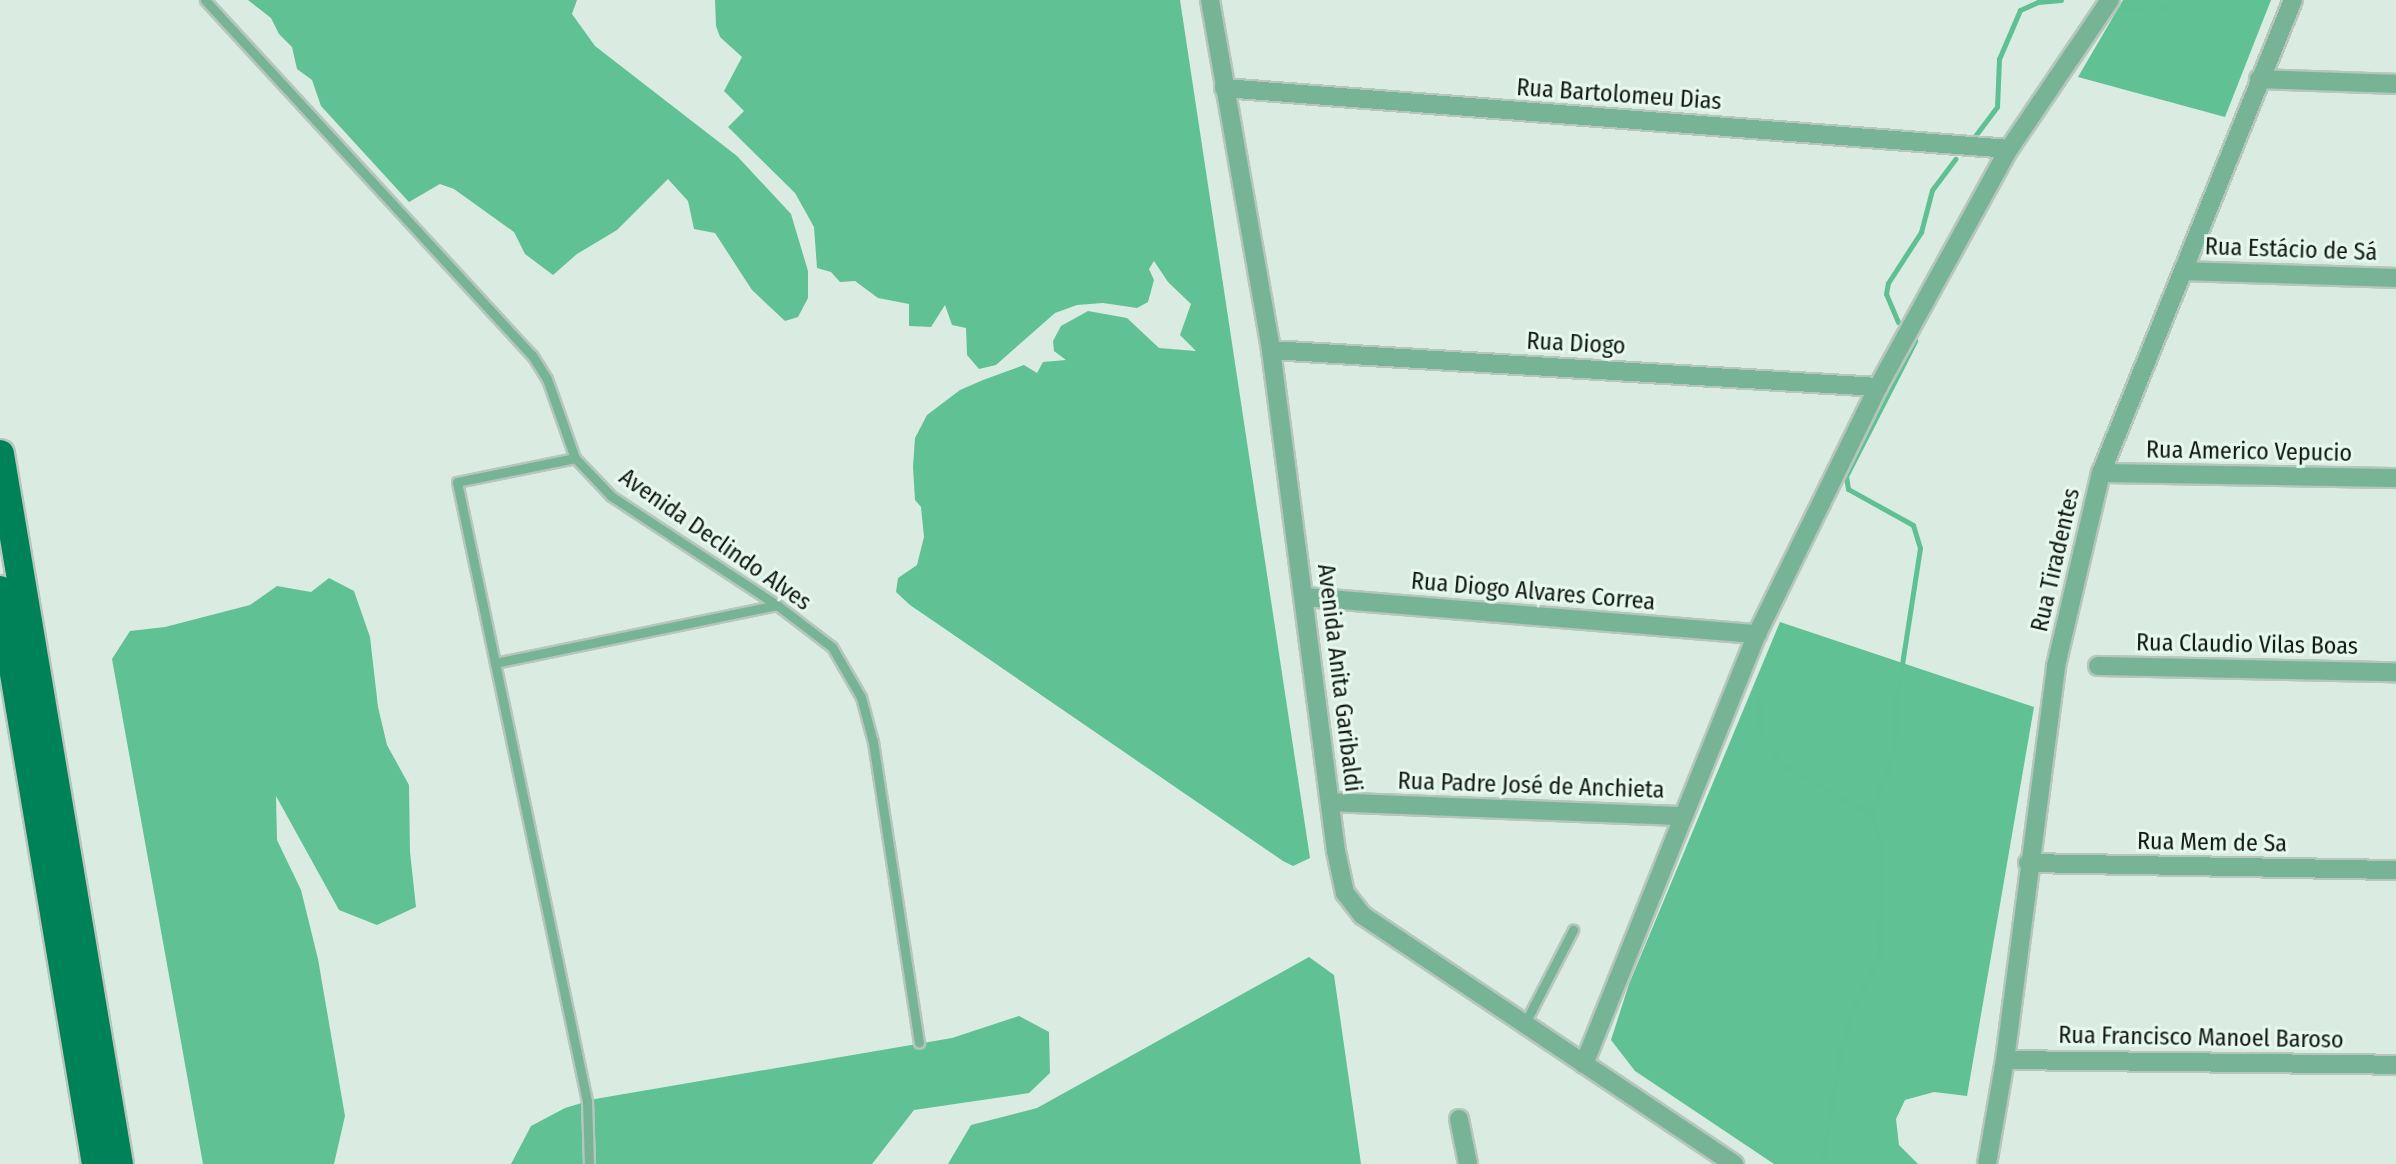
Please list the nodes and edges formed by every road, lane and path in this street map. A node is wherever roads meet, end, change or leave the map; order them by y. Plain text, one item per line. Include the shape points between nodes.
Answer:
1 (205, 0) edge
2 (1210, 0) edge
3 (2110, 0) edge
4 (2293, 0) edge
5 (2259, 79) junction
6 (2396, 84) edge
7 (1224, 88) junction
8 (2009, 149) junction
9 (2184, 271) junction
10 (2396, 278) edge
11 (1271, 350) junction
12 (1878, 387) junction
13 (0, 454) edge
14 (575, 458) junction
15 (2101, 473) junction
16 (2396, 478) edge
17 (0, 590) edge
18 (1305, 597) junction
19 (777, 605) junction
20 (1757, 634) junction
21 (495, 663) junction
22 (2098, 666) dead end
23 (2396, 672) edge
24 (1331, 802) junction
25 (1682, 816) junction
26 (2028, 863) junction
27 (2396, 870) edge
28 (1573, 930) dead end
29 (1525, 1023) junction
30 (919, 1043) dead end
31 (2005, 1060) junction
32 (1584, 1064) junction
33 (2396, 1065) edge
34 (1459, 1119) dead end
35 (96, 1164) edge
36 (119, 1164) edge
37 (589, 1164) edge
38 (1468, 1164) edge
39 (1734, 1164) edge
40 (1987, 1164) edge

1 - 14 lane, Avenida Declindo Alves via 532,355 547,379
2 - 7 street, Avenida Anita Garibaldi
3 - 8 street
4 - 5 street, Rua Tiradentes
5 - 6 street
5 - 9 street, Rua Tiradentes
7 - 8 street, Rua Bartolomeu Dias
7 - 11 street, Avenida Anita Garibaldi
8 - 12 street
9 - 10 street, Rua Estácio de Sá
9 - 15 street, Rua Tiradentes
11 - 12 street, Rua Diogo
11 - 18 street, Avenida Anita Garibaldi
12 - 20 street
13 - 36 main road
14 - 19 lane, Avenida Declindo Alves via 611,496
14 - 21 lane via 457,482
15 - 16 street, Rua Americo Vepucio
15 - 26 street, Rua Tiradentes via 2056,666
17 - 35 main road
18 - 20 street, Rua Diogo Alvares Correa
18 - 24 street, Avenida Anita Garibaldi
19 - 21 lane
19 - 30 lane, Avenida Declindo Alves via 832,647 861,697 873,742
20 - 25 street
21 - 37 lane via 587,1101
22 - 23 street, Rua Claudio Vilas Boas
24 - 25 street, Rua Padre José de Anchieta
24 - 29 street, Avenida Anita Garibaldi via 1345,893 1362,915
25 - 32 street
26 - 27 street, Rua Mem de Sa
26 - 31 street, Rua Tiradentes
28 - 29 lane
29 - 32 street, Avenida Anita Garibaldi
31 - 33 street, Rua Francisco Manoel Baroso
31 - 40 street, Rua Tiradentes
32 - 39 street, Avenida Anita Garibaldi
34 - 38 street

